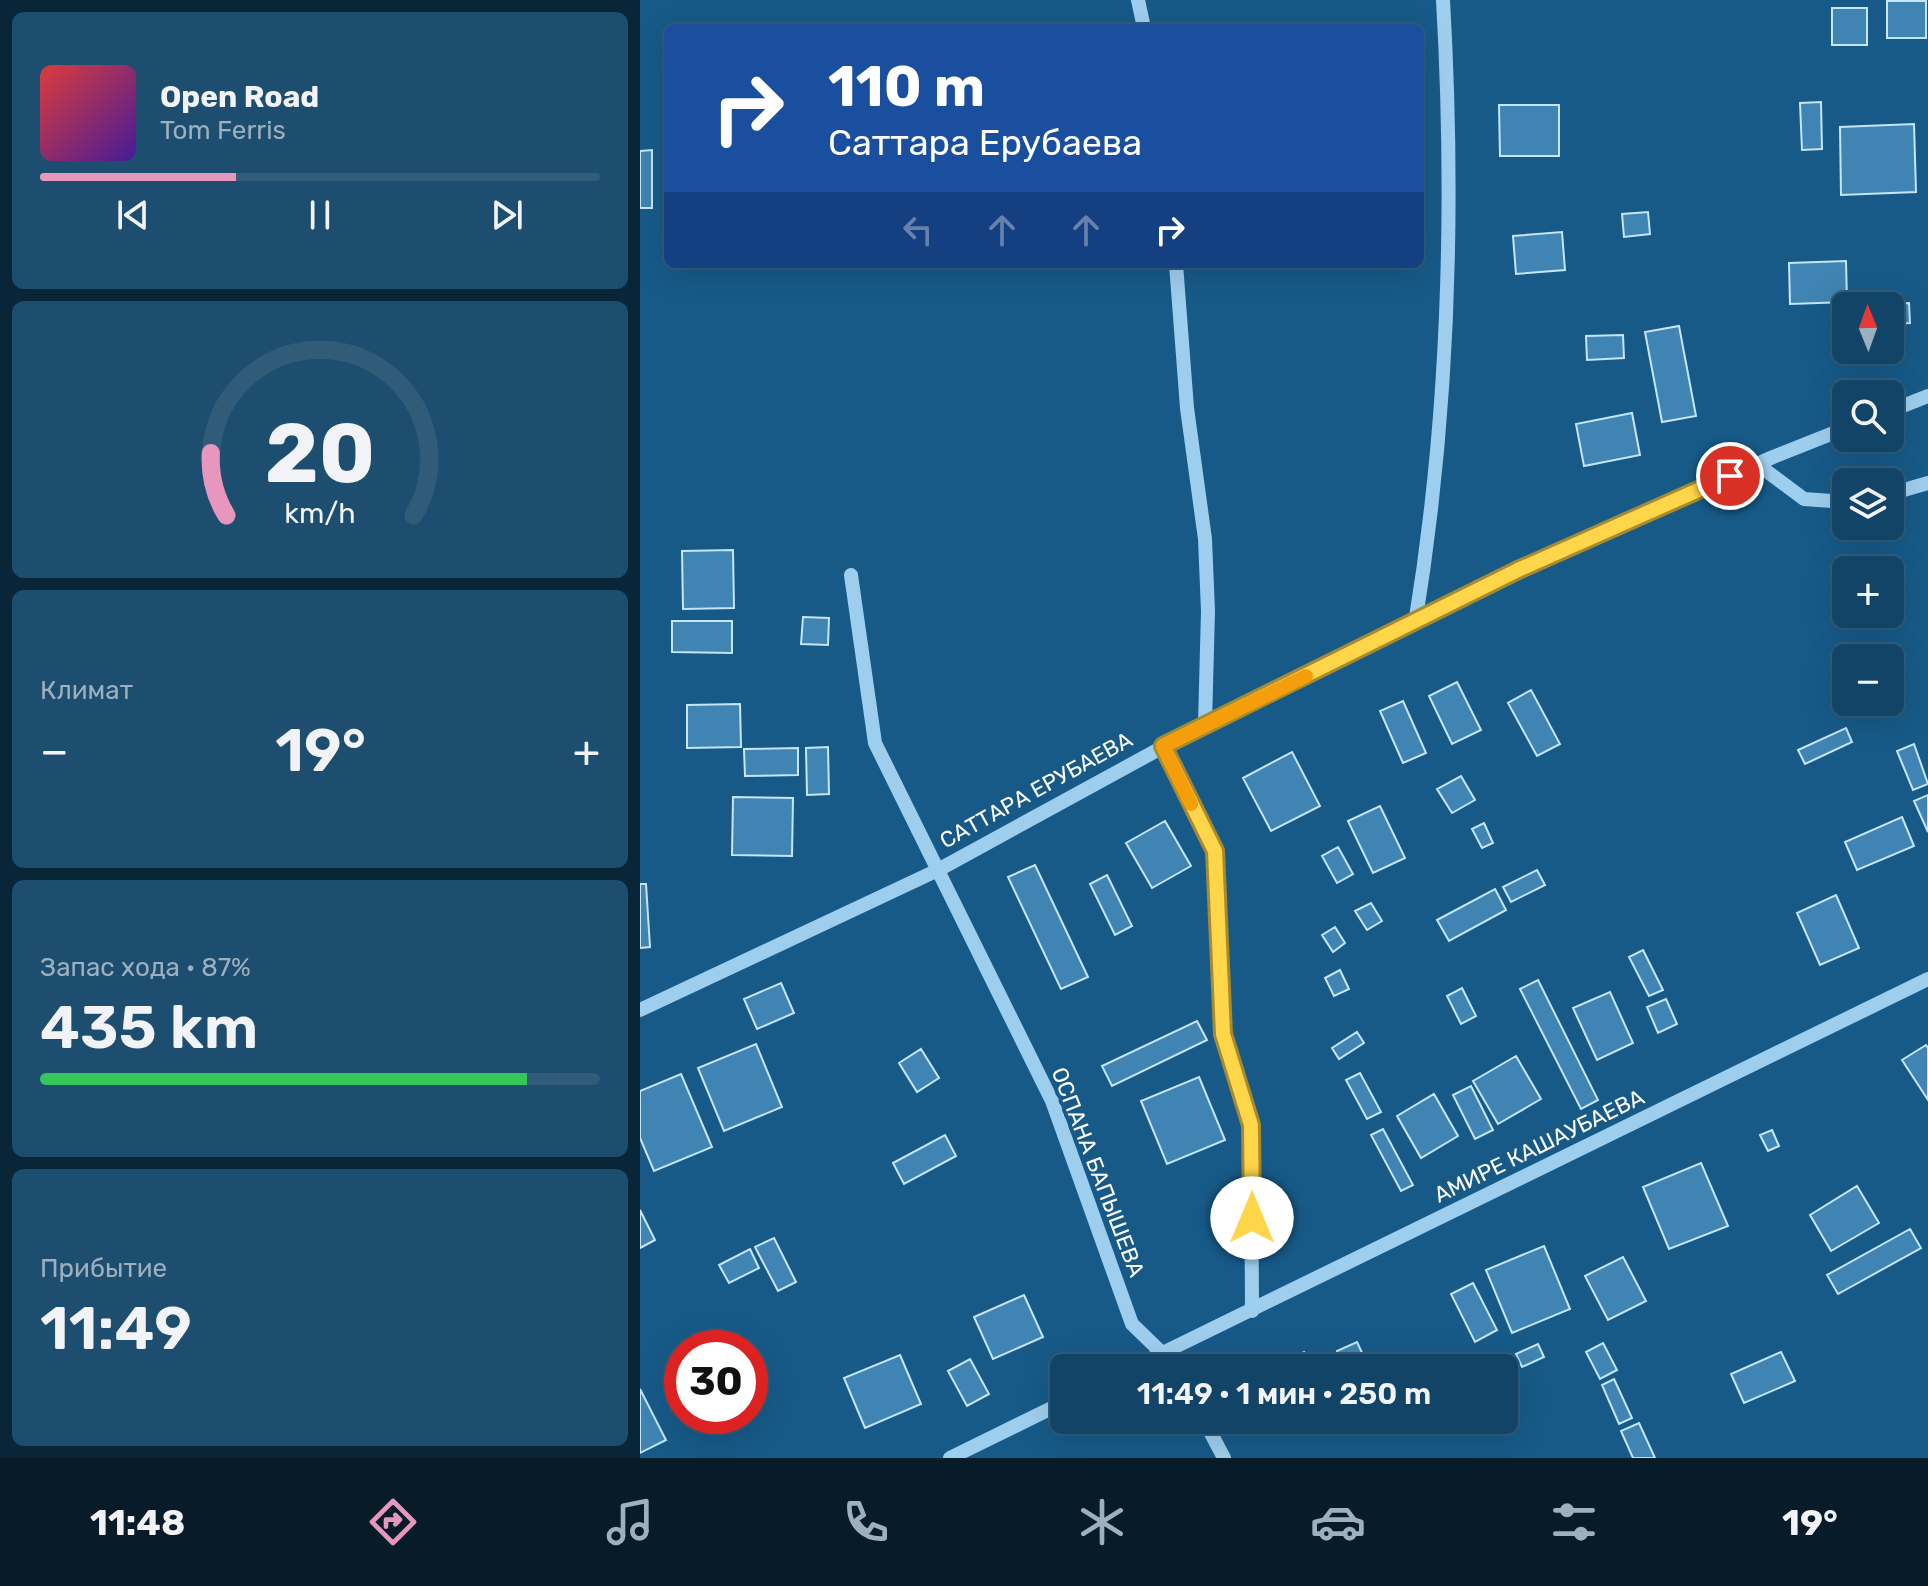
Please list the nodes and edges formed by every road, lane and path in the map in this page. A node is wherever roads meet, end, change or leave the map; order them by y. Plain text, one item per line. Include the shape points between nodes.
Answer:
1 (1138, 0) edge
2 (1443, 0) edge
3 (1143, 24) edge
4 (1176, 268) edge
5 (1928, 396) edge
6 (1904, 405) edge
7 (1832, 434) edge
8 (1757, 464) junction
9 (1928, 483) edge
10 (1904, 490) edge
11 (1832, 501) edge
12 (851, 575) dead end
13 (1415, 624) junction
14 (1205, 724) junction
15 (1163, 746) junction
16 (938, 870) junction
17 (1928, 979) edge
18 (640, 1010) edge
19 (1252, 1311) junction
20 (1166, 1352) junction
21 (1162, 1354) edge
22 (1050, 1409) edge
23 (1211, 1434) edge
24 (950, 1458) edge
25 (1224, 1458) edge

1 - 3 street
2 - 13 street via 1450,257 1438,470
4 - 14 street via 1187,408 1205,539
5 - 6 street
7 - 8 street, САТТАРА ЕРУБАЕВА
8 - 11 street via 1804,499
8 - 13 street, САТТАРА ЕРУБАЕВА via 1518,570
9 - 10 street
12 - 16 street, ОСПАНА БАПЫШЕВА via 875,743
13 - 14 street, САТТАРА ЕРУБАЕВА
14 - 15 street, САТТАРА ЕРУБАЕВА
15 - 16 street, САТТАРА ЕРУБАЕВА
15 - 19 street via 1215,851 1223,1034 1251,1125
16 - 18 street, САТТАРА ЕРУБАЕВА
16 - 20 street, ОСПАНА БАПЫШЕВА via 1052,1101 1132,1324
17 - 19 street, АМИРЕ КАШАУБАЕВА
19 - 20 street, АМИРЕ КАШАУБАЕВА
20 - 21 street, АМИРЕ КАШАУБАЕВА
22 - 24 street
23 - 25 street

